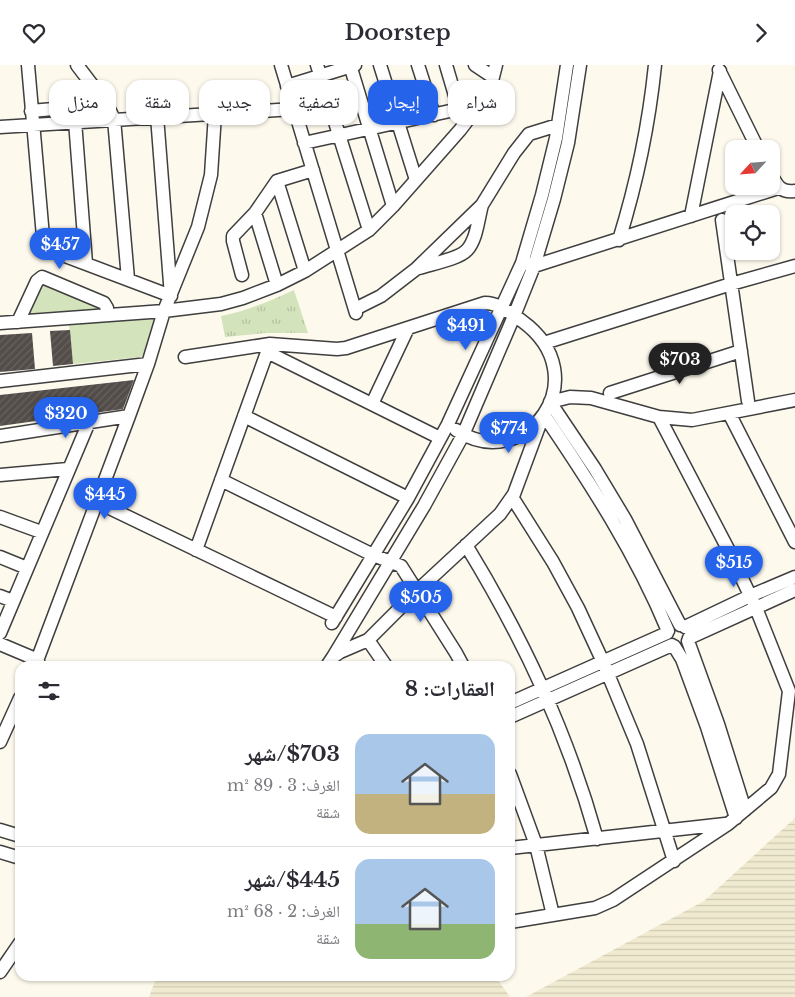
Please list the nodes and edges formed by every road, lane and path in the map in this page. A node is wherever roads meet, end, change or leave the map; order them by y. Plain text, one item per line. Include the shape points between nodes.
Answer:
1 (28, 65) edge
2 (77, 65) edge
3 (281, 65) edge
4 (352, 65) edge
5 (380, 65) edge
6 (418, 65) edge
7 (446, 65) edge
8 (475, 65) edge
9 (567, 65) edge
10 (580, 65) edge
11 (655, 65) edge
12 (718, 68) edge
13 (319, 70) edge
14 (494, 71) edge
15 (88, 80) edge
16 (285, 80) edge
17 (299, 80) edge
18 (385, 80) edge
19 (423, 80) edge
20 (450, 80) edge
21 (49, 109) edge
22 (31, 111) junction
23 (49, 123) edge
24 (33, 124) junction
25 (75, 125) edge
26 (115, 125) edge
27 (158, 125) edge
28 (214, 125) edge
29 (299, 125) edge
30 (389, 125) edge
31 (399, 125) edge
32 (463, 125) edge
33 (558, 125) junction
34 (0, 127) edge
35 (370, 129) junction
36 (340, 136) junction
37 (754, 140) edge
38 (304, 143) junction
39 (312, 170) junction
40 (416, 180) junction
41 (277, 181) junction
42 (780, 189) edge
43 (795, 191) edge
44 (756, 195) edge
45 (482, 205) junction
46 (394, 206) junction
47 (255, 213) junction
48 (692, 216) junction
49 (722, 220) dead end
50 (369, 230) junction
51 (619, 240) junction
52 (337, 251) junction
53 (86, 263) junction
54 (528, 264) junction
55 (795, 266) edge
56 (416, 269) junction
57 (304, 271) junction
58 (242, 275) dead end
59 (128, 279) junction
60 (731, 283) junction
61 (277, 285) junction
62 (172, 296) junction
63 (501, 307) junction
64 (164, 311) junction
65 (106, 315) junction
66 (514, 316) junction
67 (18, 321) junction
68 (0, 323) edge
69 (408, 328) junction
70 (544, 343) junction
71 (269, 348) junction
72 (741, 351) junction
73 (185, 357) dead end
74 (148, 364) junction
75 (0, 381) edge
76 (610, 393) dead end
77 (795, 393) edge
78 (795, 399) edge
79 (748, 401) junction
80 (550, 402) junction
81 (372, 404) junction
82 (643, 406) dead end
83 (729, 413) junction
84 (129, 416) junction
85 (244, 416) junction
86 (543, 416) junction
87 (659, 417) junction
88 (89, 421) junction
89 (448, 424) junction
90 (464, 435) junction
91 (0, 436) edge
92 (440, 438) junction
93 (68, 469) junction
94 (0, 475) edge
95 (221, 480) junction
96 (408, 497) junction
97 (512, 497) junction
98 (97, 502) junction
99 (0, 517) edge
100 (41, 532) junction
101 (793, 534) edge
102 (466, 545) junction
103 (196, 550) junction
104 (373, 555) junction
105 (0, 557) edge
106 (391, 562) junction
107 (27, 568) junction
108 (795, 577) edge
109 (795, 589) edge
110 (417, 591) junction
111 (0, 596) edge
112 (750, 596) junction
113 (13, 601) junction
114 (756, 608) junction
115 (0, 633) edge
116 (685, 633) junction
117 (670, 639) junction
118 (368, 640) junction
119 (0, 644) edge
120 (32, 661) edge
121 (37, 661) edge
122 (331, 661) edge
123 (331, 661) edge
124 (383, 661) edge
125 (460, 661) edge
126 (606, 668) junction
127 (792, 691) edge
128 (546, 694) junction
129 (515, 702) edge
130 (15, 710) edge
131 (515, 714) edge
132 (0, 742) edge
133 (515, 788) edge
134 (737, 817) junction
135 (0, 830) edge
136 (664, 831) junction
137 (15, 834) edge
138 (598, 839) junction
139 (536, 845) junction
140 (515, 847) edge
141 (0, 852) edge
142 (15, 856) edge
143 (674, 861) junction
144 (553, 915) junction
145 (515, 921) edge
146 (15, 950) edge
147 (0, 972) edge

1 - 22 street
2 - 15 street
3 - 16 street
4 - 13 street
4 - 35 street
5 - 18 street
6 - 19 street
7 - 20 street
8 - 14 street
9 - 33 street
10 - 54 street via 568,143 554,199
11 - 51 street via 644,141
12 - 37 street
12 - 48 street
13 - 17 street
13 - 36 street
21 - 22 street
22 - 24 street
23 - 24 street
24 - 34 street
24 - 53 street via 44,248
25 - 53 street
26 - 59 street
27 - 62 street
28 - 62 street via 211,175 198,227
29 - 38 street
30 - 35 street
31 - 40 street
32 - 40 street
33 - 45 street via 529,134
33 - 54 street
35 - 36 street
35 - 46 street
36 - 38 street
36 - 50 street
38 - 39 street
39 - 41 street
39 - 52 street
40 - 46 street
41 - 47 street
41 - 57 street
42 - 43 street
44 - 48 street
45 - 56 street
45 - 56 street via 467,250
46 - 50 street
47 - 58 street via 233,236
47 - 61 street
48 - 51 street
49 - 60 street
50 - 52 street
51 - 54 street
52 - 56 street via 355,311
52 - 57 street
53 - 59 street
54 - 63 street
54 - 66 street
55 - 60 street
57 - 61 street
59 - 62 street
60 - 70 street
60 - 72 street
61 - 64 street via 221,304
62 - 64 street
63 - 66 street
63 - 69 street via 485,303
63 - 89 street
64 - 65 street
64 - 74 street
65 - 67 street
65 - 67 street via 104,303 42,277
66 - 70 street
66 - 90 street
67 - 68 street
69 - 71 street via 346,348
69 - 81 street
70 - 80 street via 551,355 555,376
71 - 73 street
71 - 81 street
71 - 85 street
72 - 76 street
72 - 79 street
74 - 75 street
74 - 84 street
77 - 79 street
78 - 83 street
79 - 82 street via 686,412
80 - 86 street
80 - 87 street via 570,397 591,398
80 - 116 street via 625,519
81 - 92 street
83 - 87 street via 692,419
83 - 101 street
84 - 88 street
84 - 98 street
85 - 95 street
85 - 96 street
86 - 90 street via 527,431 507,440 486,442
86 - 97 street
86 - 117 street via 615,525
87 - 112 street
88 - 91 street
88 - 93 street
89 - 90 street
89 - 92 street
90 - 106 street
92 - 96 street
93 - 94 street
93 - 100 street
95 - 103 street
95 - 104 street
96 - 104 street
97 - 102 street via 500,514
97 - 126 street via 553,562
98 - 103 street
98 - 121 street
99 - 100 street
100 - 107 street
102 - 110 street
102 - 128 street via 497,596
103 - 104 street via 334,620
104 - 106 street
105 - 107 street
106 - 110 street via 401,566
106 - 122 street
107 - 113 street
108 - 112 street
109 - 114 street
110 - 118 street
110 - 125 street
111 - 113 street
112 - 114 street
112 - 116 street
113 - 115 street
114 - 116 street
114 - 127 street
116 - 117 street via 683,645
116 - 117 street via 673,626
116 - 134 street via 718,724
117 - 126 street
117 - 134 street via 682,659
118 - 123 street via 340,652
118 - 124 street
119 - 120 street
126 - 128 street
126 - 136 street via 637,744
127 - 134 street via 779,774 771,788
128 - 129 street
128 - 131 street
128 - 138 street via 585,795
130 - 132 street
133 - 139 street
134 - 136 street
134 - 143 street
135 - 137 street
136 - 138 street
136 - 143 street
138 - 139 street
139 - 140 street
139 - 144 street
141 - 142 street
143 - 144 street via 606,904
144 - 145 street
146 - 147 street

